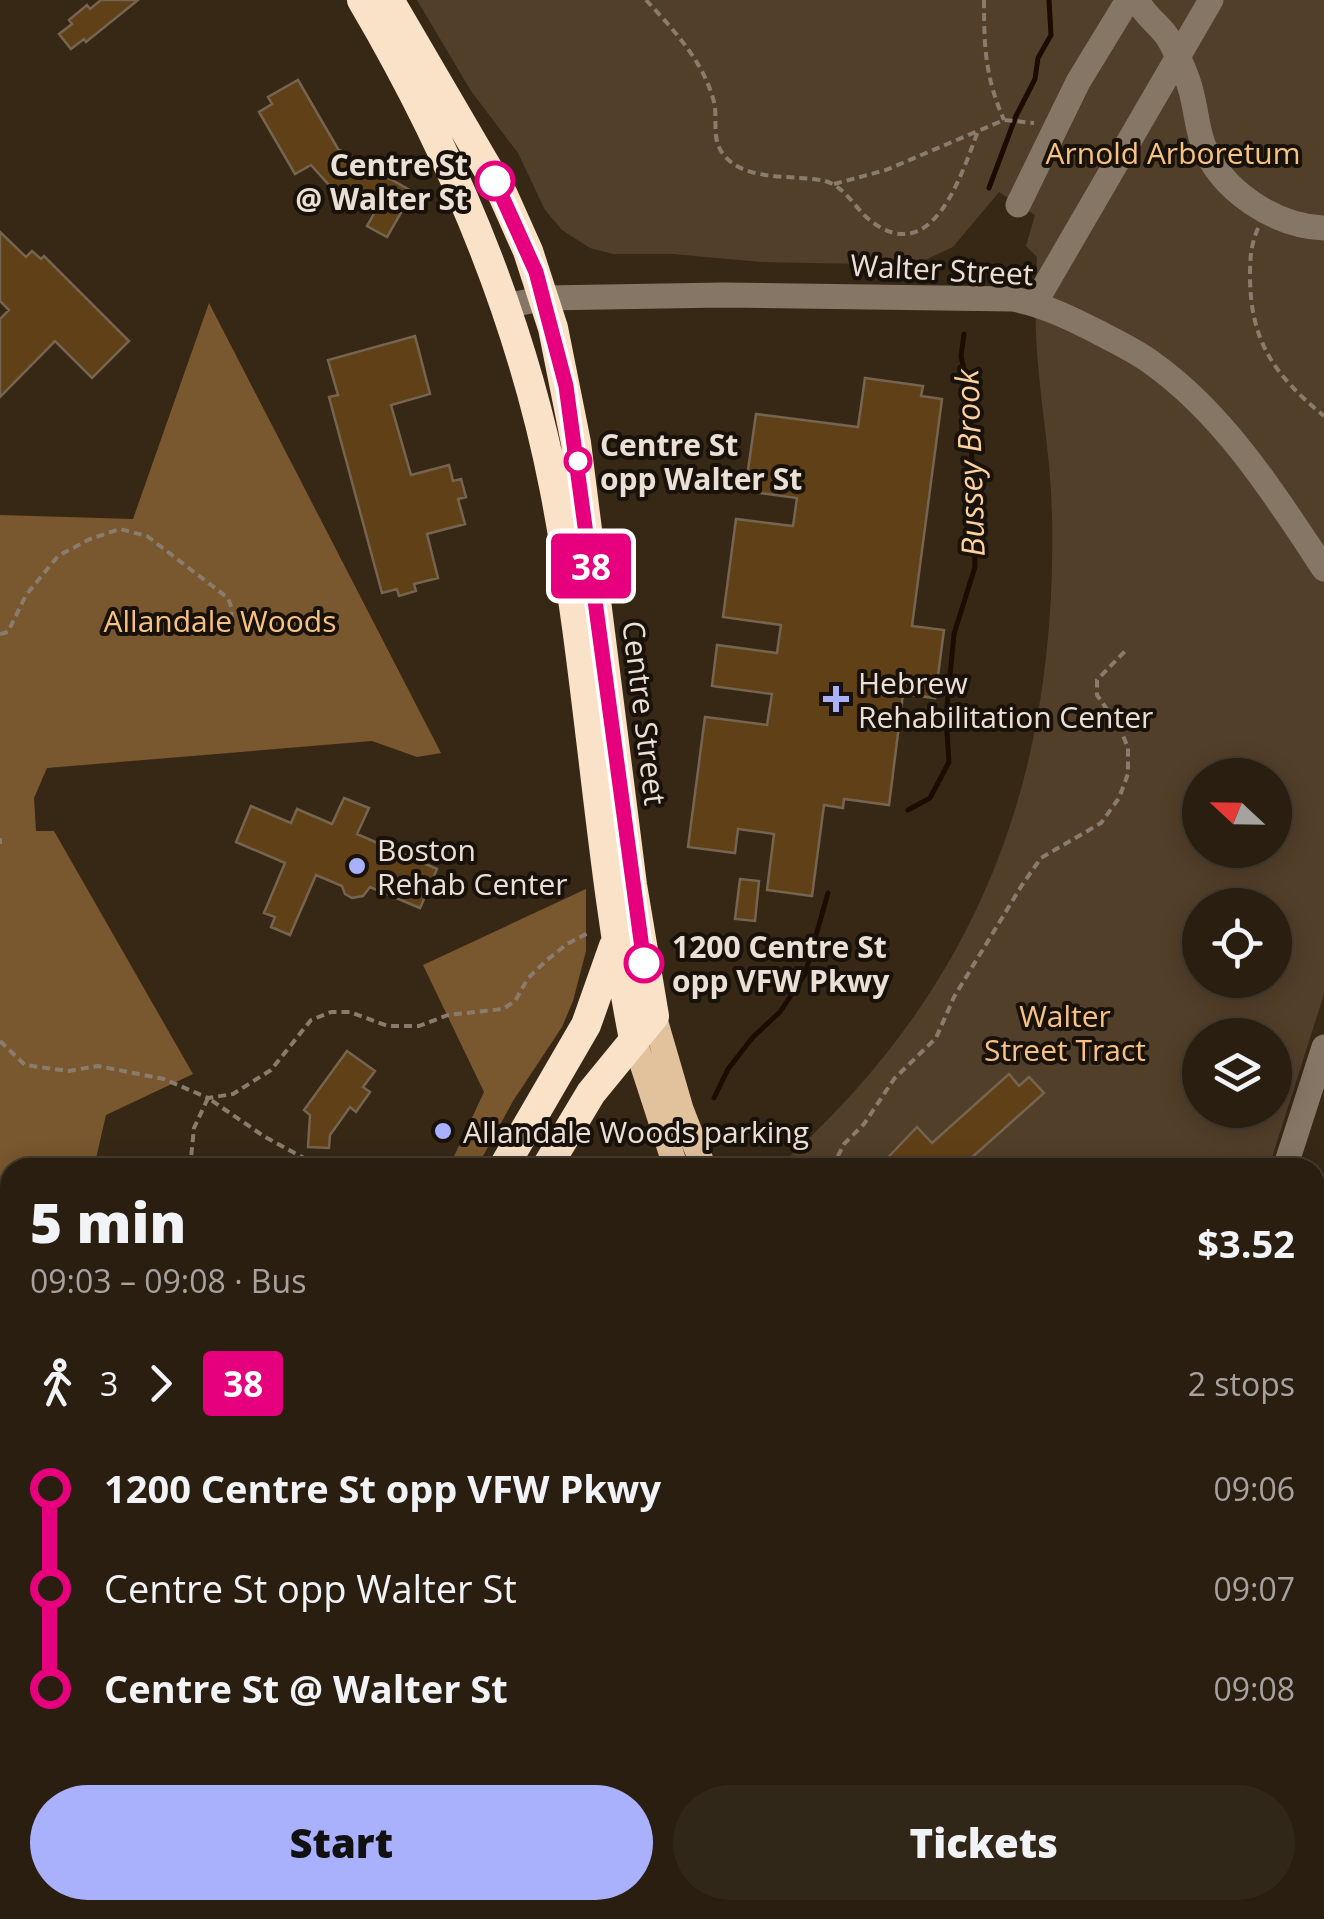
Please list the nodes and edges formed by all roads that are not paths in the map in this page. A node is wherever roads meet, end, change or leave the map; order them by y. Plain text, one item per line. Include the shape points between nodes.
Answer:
1 (362, 0) edge
2 (390, 0) edge
3 (1128, 0) edge
4 (1137, 0) edge
5 (1211, 0) edge
6 (1176, 58) junction
7 (1018, 205) dead end
8 (1324, 228) edge
9 (545, 298) junction
10 (1036, 303) junction
11 (506, 306) junction
12 (1324, 569) edge
13 (603, 935) junction
14 (644, 1028) junction
15 (1324, 1047) edge
16 (510, 1158) edge
17 (552, 1158) edge
18 (674, 1158) edge
19 (700, 1158) edge
20 (1289, 1158) edge

1 - 11 highway, Centre Street via 445,153
2 - 9 highway, Centre Street via 502,195
3 - 7 street via 1078,82
4 - 6 street via 1169,38
5 - 6 street
6 - 8 street via 1208,156 1228,180 1265,213
6 - 10 street
9 - 10 street, Walter Street
9 - 11 street, Walter Street
9 - 14 highway, Centre Street via 574,432
10 - 12 street, Walter Street via 1136,353 1182,387 1242,453
11 - 13 highway, Centre Street via 558,504
13 - 14 highway, Centre Street
13 - 16 highway via 588,1020
14 - 17 highway via 591,1093
14 - 18 main road, Centre Street
14 - 19 main road, Centre Street
15 - 20 street

